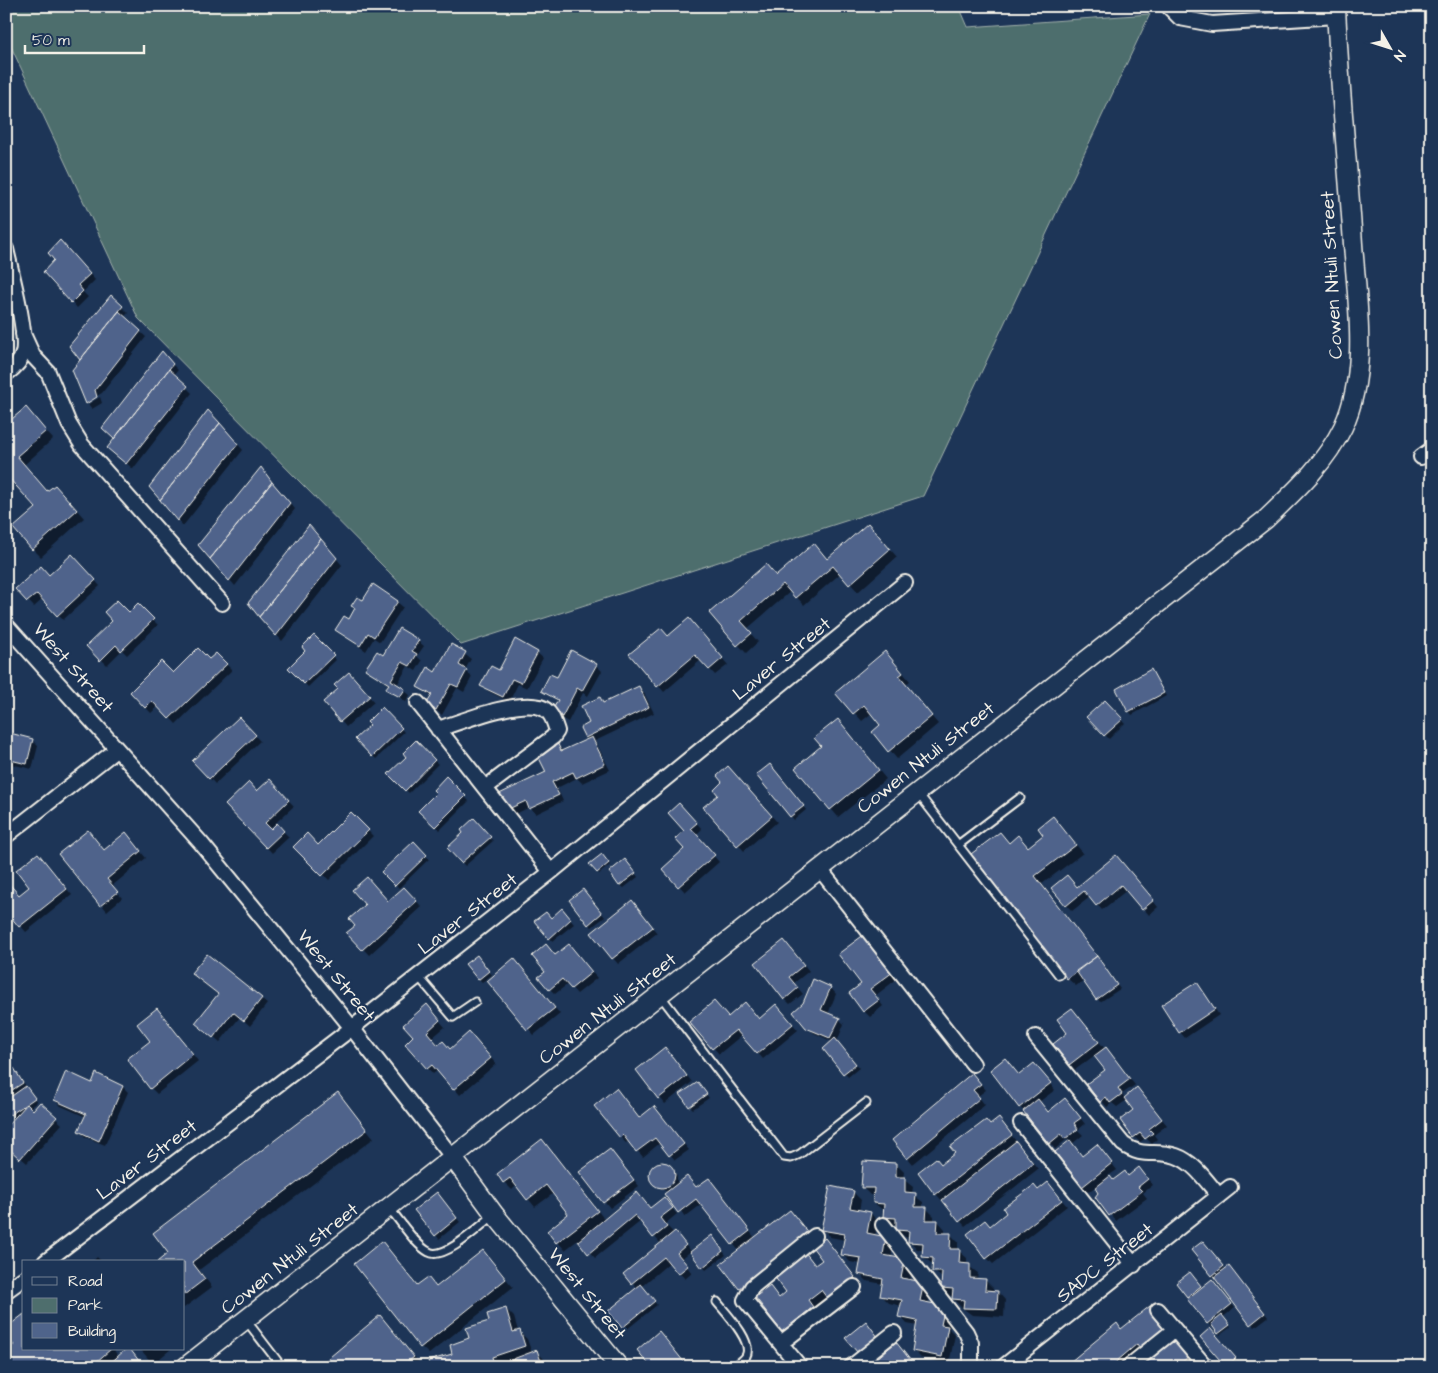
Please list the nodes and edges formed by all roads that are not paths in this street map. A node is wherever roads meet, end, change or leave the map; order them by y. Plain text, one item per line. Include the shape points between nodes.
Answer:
1 (1168, 6) edge
2 (1336, 11) edge
3 (6, 249) edge
4 (23, 334) junction
5 (6, 374) edge
6 (905, 583) dead end
7 (222, 603) dead end
8 (6, 624) edge
9 (418, 703) dead end
10 (438, 729) junction
11 (116, 750) junction
12 (484, 788) junction
13 (917, 792) junction
14 (1020, 798) dead end
15 (6, 836) edge
16 (958, 845) junction
17 (819, 868) junction
18 (551, 872) junction
19 (1059, 975) dead end
20 (418, 976) junction
21 (659, 995) junction
22 (475, 1002) dead end
23 (352, 1028) junction
24 (1036, 1037) dead end
25 (973, 1064) dead end
26 (866, 1103) dead end
27 (1021, 1123) dead end
28 (453, 1158) junction
29 (390, 1208) junction
30 (495, 1215) junction
31 (883, 1225) dead end
32 (814, 1236) dead end
33 (48, 1260) edge
34 (1134, 1265) junction
35 (22, 1279) edge
36 (854, 1287) dead end
37 (6, 1291) edge
38 (717, 1302) dead end
39 (1158, 1310) dead end
40 (246, 1320) junction
41 (1174, 1330) junction
42 (894, 1332) dead end
43 (781, 1343) junction
44 (185, 1367) edge
45 (282, 1367) edge
46 (619, 1367) edge
47 (734, 1367) edge
48 (800, 1367) edge
49 (851, 1367) edge
50 (971, 1367) edge
51 (1003, 1367) edge
52 (1128, 1367) edge
53 (1206, 1367) edge

1 - 2 street via 1180,18 1212,24
2 - 13 street, Cowen Ntuli Street via 1357,301 1358,357 1354,392 1343,426 1321,462 1266,519
3 - 4 street
4 - 5 street via 23,354
4 - 7 street via 33,356 48,372 69,424 82,444
6 - 18 street, Laver Street
8 - 11 street, West Street
9 - 10 street
10 - 12 street
10 - 12 street via 501,708 540,707 548,712 557,731 553,737
11 - 15 street
11 - 23 street, West Street via 201,843
12 - 18 street
13 - 16 lane
13 - 17 street, Cowen Ntuli Street
14 - 16 lane
16 - 19 lane
17 - 21 street, Cowen Ntuli Street
17 - 25 street
18 - 20 street, Laver Street
20 - 22 lane via 453,1017
20 - 23 street, Laver Street
21 - 26 lane via 784,1157 800,1154
21 - 28 street, Cowen Ntuli Street
23 - 28 street, West Street
23 - 33 street, Laver Street
24 - 34 street, SADC Street via 1123,1144 1133,1152 1173,1155 1186,1160 1224,1192
27 - 34 street
28 - 29 street, Cowen Ntuli Street
28 - 30 street, West Street
29 - 30 lane via 420,1244 437,1254 447,1251
29 - 40 street, Cowen Ntuli Street
30 - 46 street, West Street
31 - 50 street via 966,1332 971,1343
32 - 43 street via 752,1287 745,1300
34 - 51 street, SADC Street
35 - 37 street
36 - 43 street
38 - 47 lane via 746,1343 746,1356
39 - 41 street
40 - 44 street, Cowen Ntuli Street
40 - 45 lane
41 - 52 street
41 - 53 street
42 - 49 street
43 - 48 street

